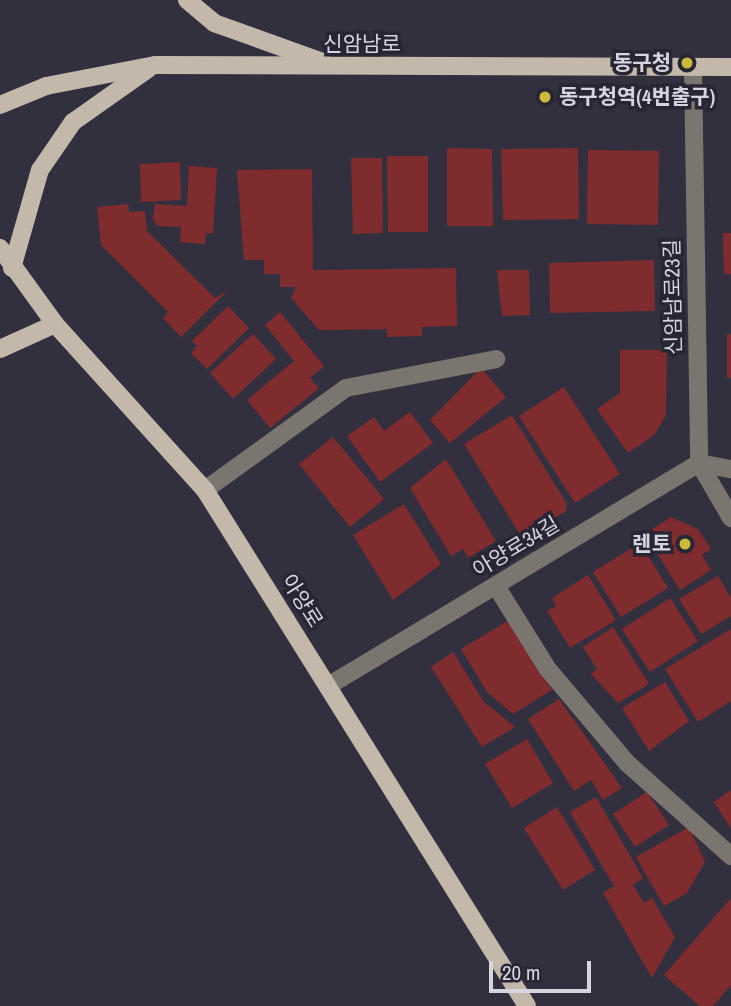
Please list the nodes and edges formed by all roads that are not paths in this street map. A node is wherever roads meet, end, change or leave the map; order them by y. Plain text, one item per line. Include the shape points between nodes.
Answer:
1 (187, 0) edge
2 (155, 65) junction
3 (731, 66) edge
4 (336, 67) junction
5 (693, 67) junction
6 (0, 104) edge
7 (0, 248) edge
8 (12, 268) junction
9 (55, 324) junction
10 (0, 349) edge
11 (496, 359) dead end
12 (699, 463) junction
13 (731, 469) edge
14 (205, 490) junction
15 (731, 518) edge
16 (496, 586) junction
17 (328, 686) junction
18 (731, 856) edge
19 (527, 1006) edge

1 - 4 main road via 214,23
2 - 4 main road, 신암남로
2 - 6 main road, 신암남로 via 46,86
2 - 8 main road via 73,122 40,170
3 - 5 main road, 신암남로
4 - 5 main road, 신암남로
5 - 12 street, 신암남로23길
7 - 8 main road, 아양로
8 - 9 main road, 아양로
9 - 10 main road
9 - 14 main road, 아양로
11 - 14 street via 346,388
12 - 13 street
12 - 15 street, 신암남로23길
12 - 16 street, 아양로34길
14 - 17 main road, 아양로
16 - 17 street, 아양로34길
16 - 18 street via 547,667 627,762
17 - 19 main road, 아양로

